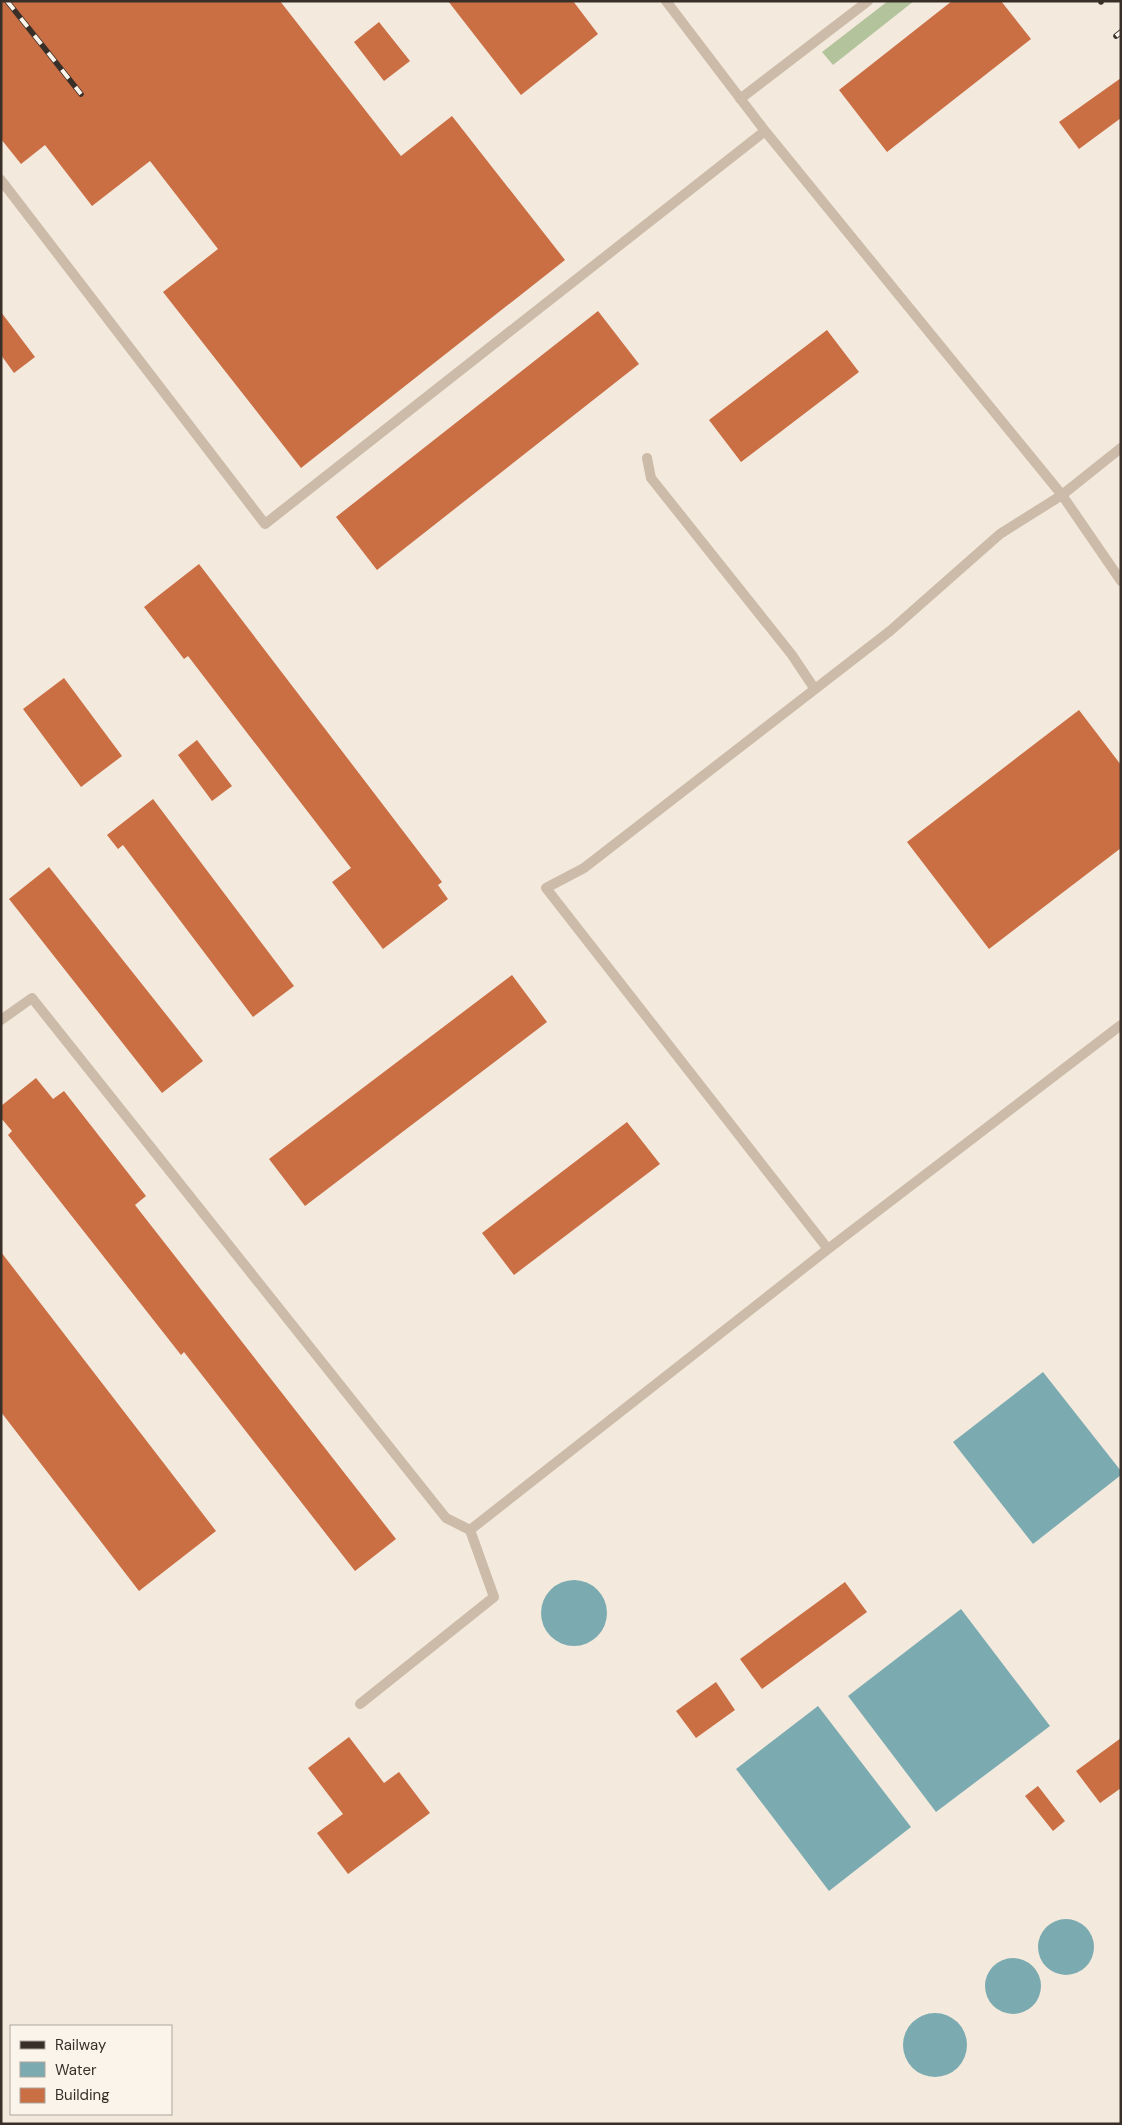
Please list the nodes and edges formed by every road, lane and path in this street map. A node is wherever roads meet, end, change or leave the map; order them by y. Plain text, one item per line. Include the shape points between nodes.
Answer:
1 (666, 1) edge
2 (868, 1) edge
3 (740, 98) junction
4 (765, 131) junction
5 (1, 180) edge
6 (1121, 448) edge
7 (647, 458) dead end
8 (1062, 495) junction
9 (1121, 581) edge
10 (814, 688) junction
11 (1, 1020) edge
12 (1121, 1025) edge
13 (828, 1249) junction
14 (470, 1530) junction
15 (360, 1704) dead end

1 - 3 lane
2 - 3 lane
3 - 4 lane
4 - 5 lane via 264,524
4 - 8 lane
6 - 8 lane
7 - 10 lane via 651,478 792,655
8 - 9 lane
8 - 10 lane via 1000,534 890,631
10 - 13 lane via 584,868 546,888
11 - 14 lane via 32,998 446,1518
12 - 13 lane
13 - 14 lane
14 - 15 lane via 494,1597

